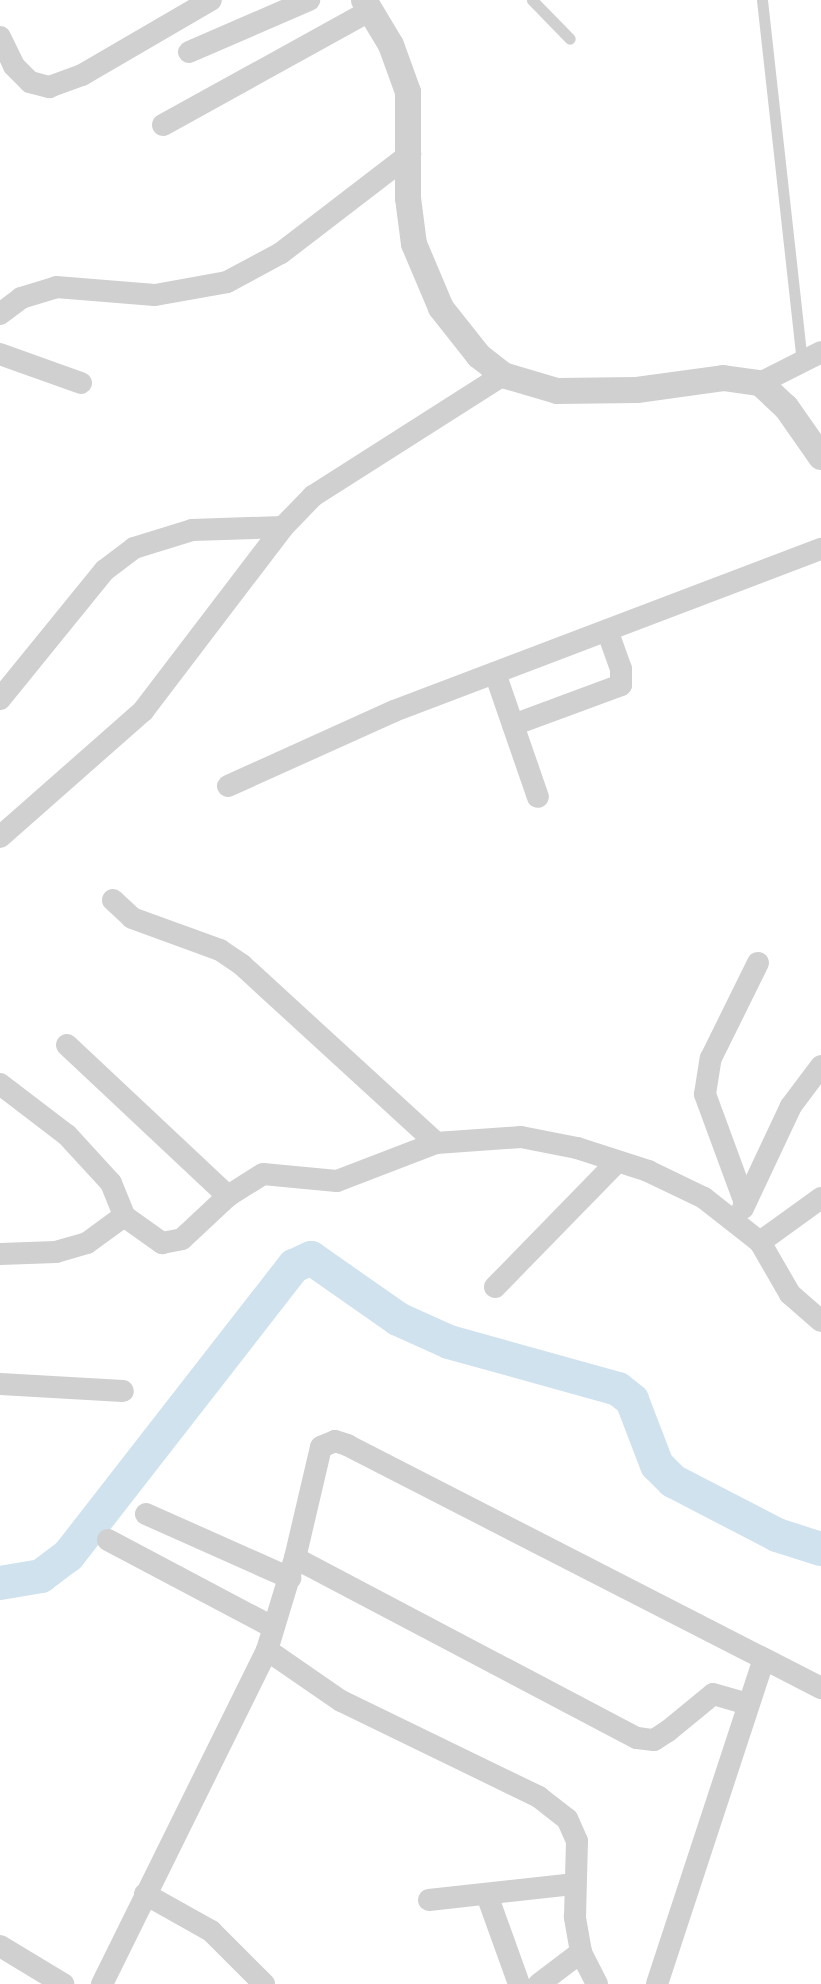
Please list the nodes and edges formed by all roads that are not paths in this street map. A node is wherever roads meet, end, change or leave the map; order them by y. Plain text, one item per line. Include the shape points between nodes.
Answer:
1 (211, 0) edge
2 (309, 0) edge
3 (532, 0) edge
4 (762, 0) edge
5 (367, 5) edge
6 (0, 37) edge
7 (570, 39) dead end
8 (189, 52) dead end
9 (163, 125) dead end
10 (410, 154) junction
11 (0, 314) edge
12 (0, 354) edge
13 (812, 357) edge
14 (503, 375) junction
15 (81, 383) dead end
16 (760, 383) junction
17 (821, 457) edge
18 (283, 527) junction
19 (821, 549) edge
20 (607, 630) junction
21 (495, 673) junction
22 (0, 699) edge
23 (513, 725) junction
24 (228, 786) dead end
25 (538, 797) dead end
26 (0, 837) edge
27 (113, 900) dead end
28 (758, 963) dead end
29 (67, 1045) dead end
30 (821, 1066) edge
31 (0, 1084) edge
32 (436, 1143) junction
33 (617, 1162) junction
34 (228, 1196) junction
35 (821, 1198) edge
36 (740, 1213) junction
37 (124, 1216) junction
38 (760, 1242) junction
39 (0, 1254) edge
40 (495, 1287) dead end
41 (821, 1321) edge
42 (0, 1384) edge
43 (123, 1391) dead end
44 (146, 1514) dead end
45 (108, 1540) dead end
46 (292, 1568) junction
47 (272, 1627) junction
48 (267, 1650) junction
49 (764, 1659) junction
50 (821, 1688) edge
51 (747, 1704) junction
52 (575, 1884) junction
53 (145, 1894) junction
54 (487, 1895) junction
55 (429, 1900) dead end
56 (0, 1946) edge
57 (581, 1952) junction
58 (63, 1984) edge
59 (102, 1984) edge
60 (264, 1984) edge
61 (519, 1984) edge
62 (539, 1984) edge
63 (597, 1984) edge
64 (657, 1984) edge

1 - 6 street via 82,75 49,87 30,82 14,66
2 - 8 street
3 - 7 lane
4 - 13 lane
5 - 9 street
5 - 10 street via 408,92
10 - 11 street via 281,253 227,282 155,295 56,287 21,298
10 - 14 street via 414,244 428,279 458,330
12 - 15 street
13 - 16 street
14 - 16 street via 557,391 596,393 723,378
14 - 18 street via 353,467
16 - 17 street via 786,407
18 - 22 street via 192,530 134,548 105,570
18 - 26 street via 143,711
19 - 20 street
20 - 21 street
20 - 23 street via 621,685
21 - 23 street
21 - 24 street via 394,711
23 - 25 street
27 - 32 street via 132,918 220,950 242,965
28 - 36 street via 711,1058 705,1094
29 - 34 street
30 - 36 street via 791,1106
31 - 37 street via 67,1135 111,1183
32 - 33 street via 521,1137
32 - 34 street via 350,1179 315,1181 263,1174
33 - 36 street via 672,1180
33 - 40 street
34 - 37 street via 182,1239 162,1243
35 - 38 street
36 - 38 street
37 - 39 street via 87,1243
38 - 41 street via 790,1294
42 - 43 street
44 - 46 street
45 - 47 street
46 - 47 street
46 - 49 street via 314,1465 321,1447 335,1441
46 - 51 street via 637,1738 654,1740 713,1694
47 - 48 street
48 - 52 street via 352,1707 539,1797 567,1819 577,1841
48 - 53 street
49 - 50 street
49 - 51 street
51 - 64 street
52 - 54 street
52 - 57 street
53 - 59 street
53 - 60 street via 211,1931
54 - 55 street
54 - 61 street
56 - 58 street
57 - 62 street
57 - 63 street

